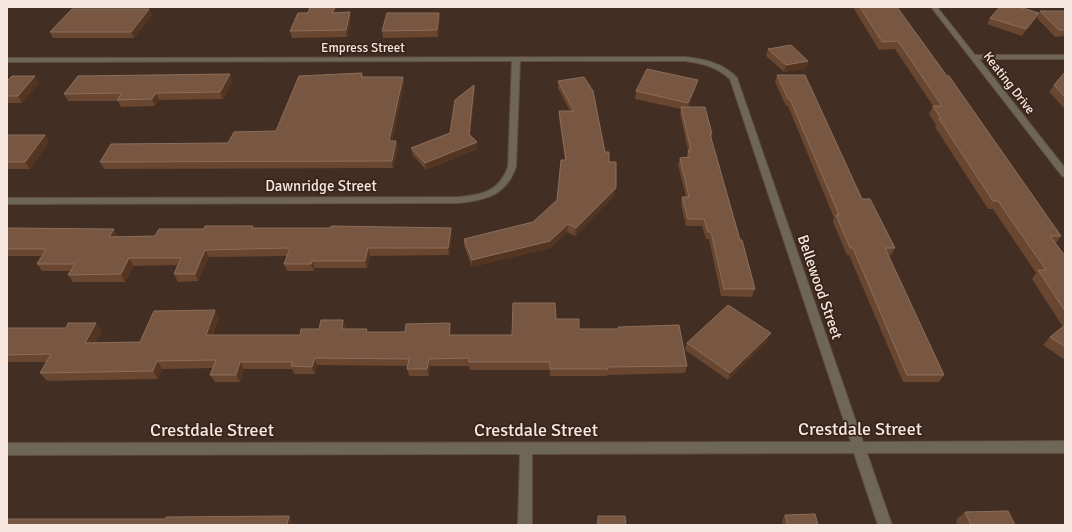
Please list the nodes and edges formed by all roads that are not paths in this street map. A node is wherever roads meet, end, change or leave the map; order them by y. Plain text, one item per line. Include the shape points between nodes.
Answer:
1 (934, 7) edge
2 (1065, 57) edge
3 (974, 58) junction
4 (516, 59) junction
5 (7, 60) edge
6 (718, 66) joint
7 (1065, 174) edge
8 (7, 201) edge
9 (858, 447) junction
10 (1065, 447) edge
11 (526, 448) junction
12 (7, 449) edge
13 (525, 525) edge
14 (884, 525) edge

1 - 3 street, Keating Drive
2 - 3 street
3 - 7 street, Keating Drive
4 - 5 street, Empress Street
4 - 6 street, Empress Street via 686,59
4 - 8 street, Dawnridge Street via 512,167 509,177 501,187 475,199
6 - 9 street, Bellewood Street via 733,78
9 - 10 street, Crestdale Street
9 - 11 street, Crestdale Street
9 - 14 street, Bellewood Street
11 - 12 street, Crestdale Street
11 - 13 street

